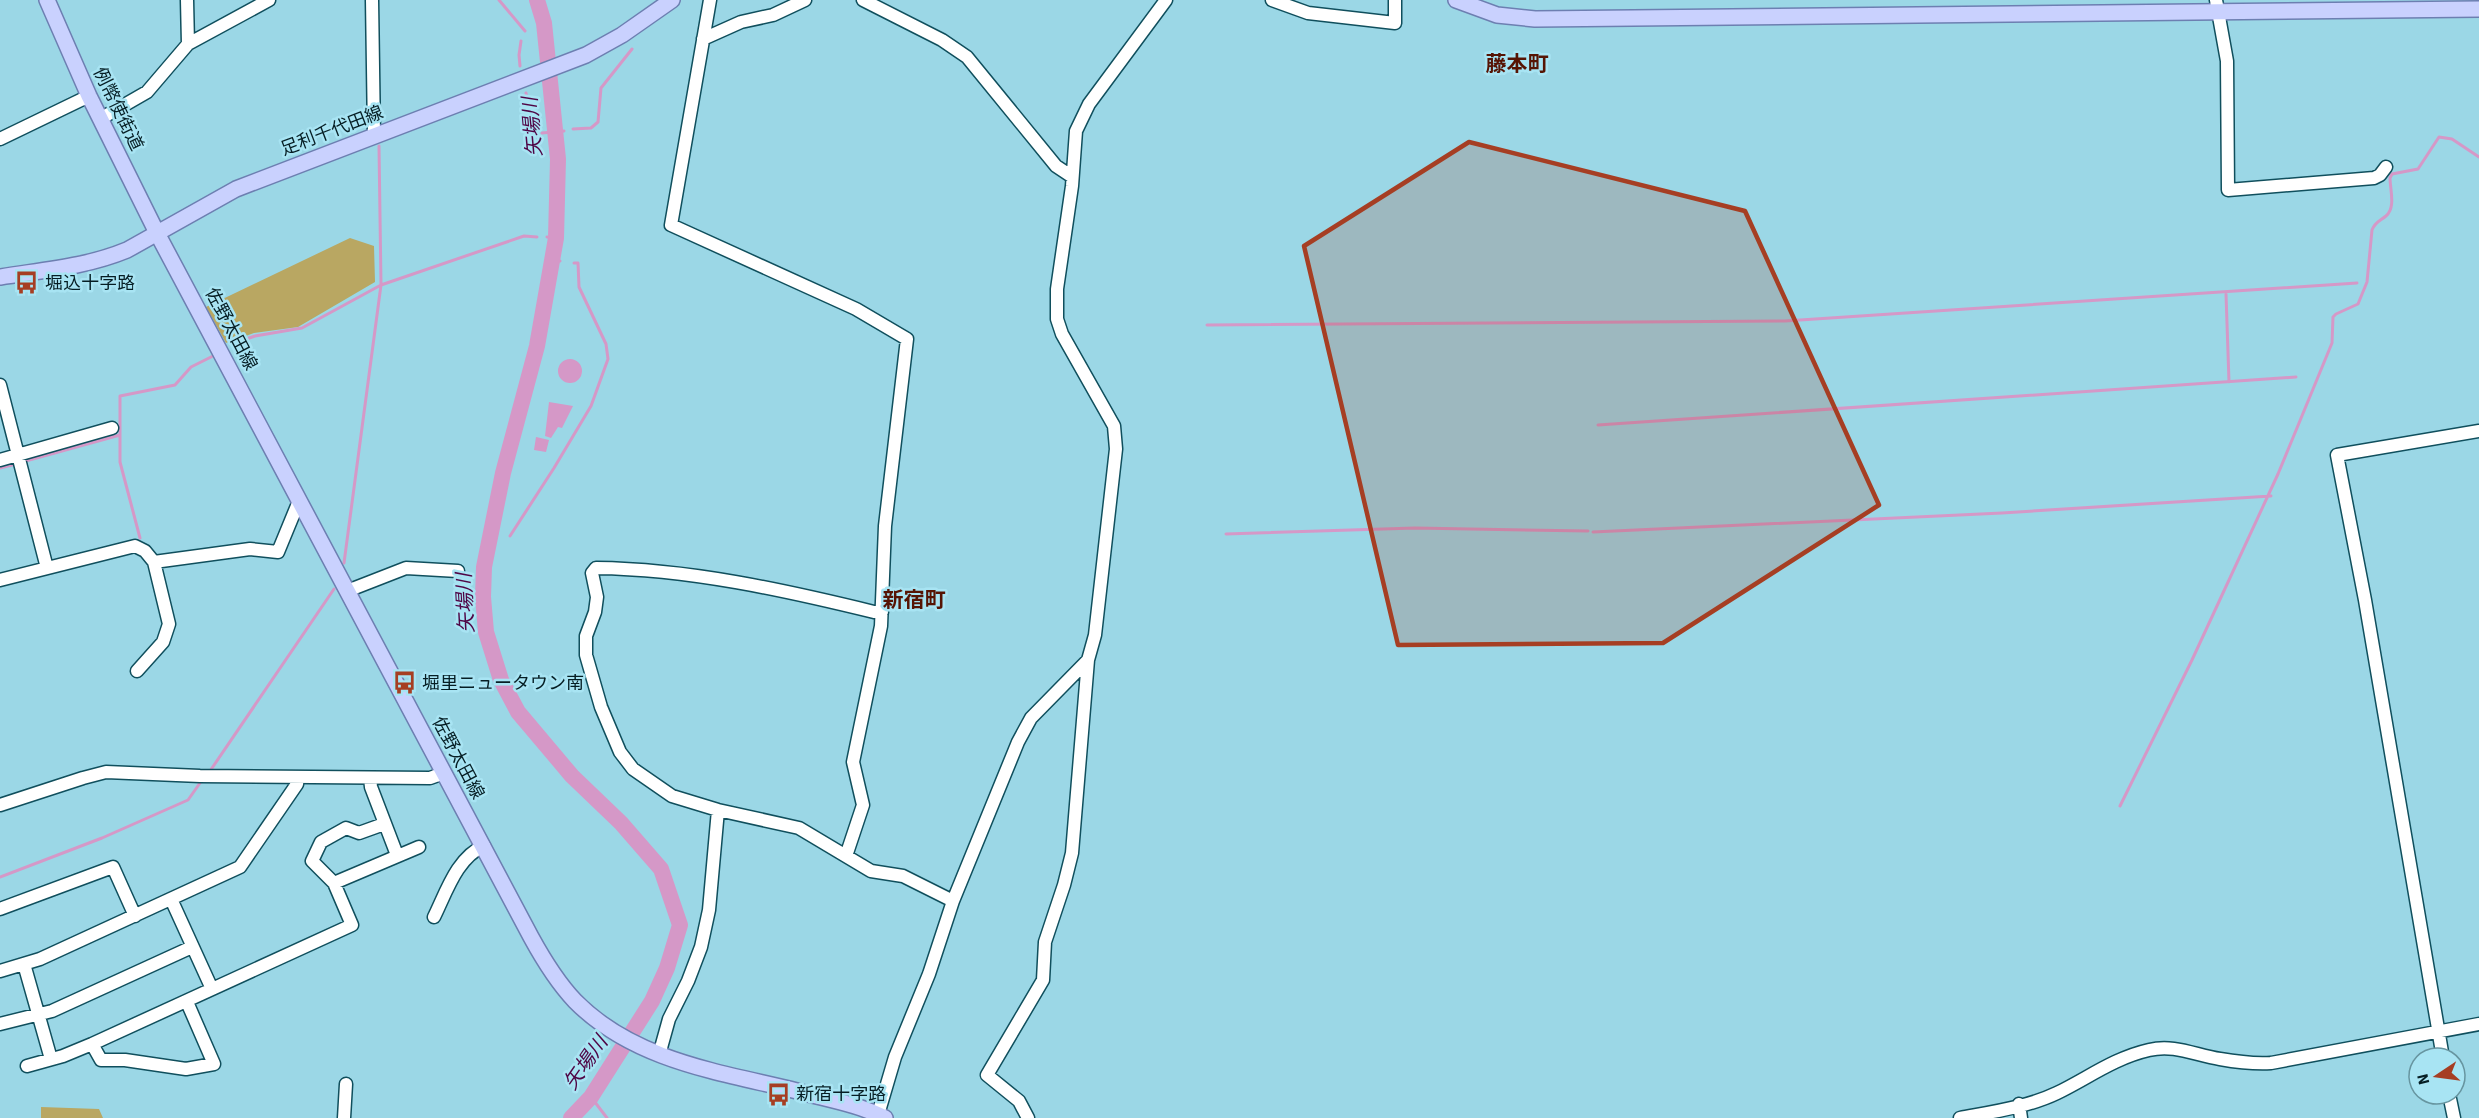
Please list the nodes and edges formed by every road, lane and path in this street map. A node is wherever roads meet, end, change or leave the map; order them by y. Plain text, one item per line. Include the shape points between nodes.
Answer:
1 (47, 0) edge
2 (187, 0) edge
3 (269, 0) edge
4 (372, 0) edge
5 (672, 0) edge
6 (710, 0) edge
7 (805, 0) edge
8 (863, 0) edge
9 (1167, 0) edge
10 (1272, 0) edge
11 (1395, 0) edge
12 (1456, 0) edge
13 (2217, 6) edge
14 (2478, 6) edge
15 (703, 39) junction
16 (188, 44) junction
17 (89, 96) junction
18 (100, 119) junction
19 (375, 135) junction
20 (0, 139) edge
21 (2386, 167) dead end
22 (1071, 176) junction
23 (157, 233) junction
24 (0, 277) edge
25 (0, 385) edge
26 (112, 428) dead end
27 (2479, 431) edge
28 (18, 455) junction
29 (0, 460) edge
30 (299, 501) junction
31 (153, 562) junction
32 (46, 567) junction
33 (458, 571) dead end
34 (0, 580) edge
35 (347, 591) junction
36 (882, 612) junction
37 (1089, 660) junction
38 (137, 671) dead end
39 (444, 773) junction
40 (298, 778) junction
41 (370, 778) junction
42 (0, 806) edge
43 (718, 810) junction
44 (384, 824) junction
45 (484, 846) junction
46 (419, 847) dead end
47 (397, 855) junction
48 (846, 856) junction
49 (334, 883) junction
50 (171, 900) junction
51 (953, 901) junction
52 (0, 909) edge
53 (135, 916) junction
54 (434, 917) dead end
55 (192, 947) junction
56 (24, 964) junction
57 (0, 971) edge
58 (212, 989) junction
59 (187, 1002) junction
60 (39, 1015) junction
61 (0, 1024) edge
62 (2479, 1024) edge
63 (2439, 1032) junction
64 (92, 1044) junction
65 (2441, 1046) edge
66 (659, 1055) junction
67 (51, 1059) junction
68 (27, 1066) dead end
69 (346, 1084) dead end
70 (2019, 1104) junction
71 (880, 1117) edge
72 (344, 1118) edge
73 (1028, 1118) edge
74 (1960, 1118) edge
75 (2021, 1118) edge

1 - 17 main road, 例幣使街道
2 - 16 street
3 - 16 street
4 - 19 street
5 - 19 main road, 足利千代田線 via 608,43 562,64
6 - 15 street
7 - 15 street
8 - 22 street via 967,57 1056,166
9 - 22 street via 1089,104 1076,131
10 - 11 street via 1308,13 1395,23
12 - 13 main road via 1497,15 1534,19
13 - 14 main road
13 - 21 street via 2227,61 2228,190 2374,178
15 - 36 street via 671,225 856,309 907,339 885,526
16 - 18 street via 147,92
17 - 18 main road, 例幣使街道
17 - 20 street
18 - 23 main road, 例幣使街道
19 - 23 main road, 足利千代田線 via 236,189
22 - 37 street via 1057,319 1114,426 1116,449
23 - 24 main road, 足利千代田線 via 97,261
23 - 30 main road, 佐野太田線
25 - 28 street
26 - 28 street
27 - 63 street via 2337,455
28 - 29 street
28 - 32 street
30 - 31 street via 278,552 250,549
30 - 35 main road, 佐野太田線
31 - 32 street via 135,546
31 - 38 street via 168,624 163,642
32 - 34 street
33 - 35 street via 406,568
35 - 39 main road, 佐野太田線
36 - 43 street via 797,593 647,569 593,570 597,597 585,649 601,707 620,752 642,776 672,796
36 - 48 street via 853,762 863,805
37 - 51 street via 1030,718
37 - 73 street via 1072,853 1045,942 1043,980 987,1075 1019,1101
39 - 41 street via 430,778
39 - 45 main road, 佐野太田線
40 - 41 street
40 - 42 street via 105,772
40 - 50 street via 240,867
41 - 44 street
43 - 48 street via 799,828
43 - 66 street via 709,910 701,947 669,1019
44 - 47 street
44 - 49 street via 359,833 346,828 321,842 312,861
45 - 54 street via 471,852 450,882
45 - 66 main road, 佐野太田線 via 531,937 575,1001 617,1034
46 - 47 street
47 - 49 street
48 - 51 street via 871,870 903,876
49 - 58 street via 352,925
50 - 53 street
50 - 55 street
51 - 71 street via 895,1057
52 - 53 street via 112,867
53 - 56 street
55 - 58 street
55 - 60 street
56 - 57 street
56 - 60 street
58 - 59 street
59 - 64 street
59 - 64 street via 214,1064 186,1069 101,1060
60 - 61 street
60 - 67 street
62 - 63 street
63 - 65 street
63 - 70 street via 2263,1063 2220,1059 2174,1047 2150,1050 2105,1065 2042,1099
64 - 67 street
66 - 71 main road, 佐野太田線 via 840,1102
67 - 68 street
69 - 72 street
70 - 74 street
70 - 75 street

